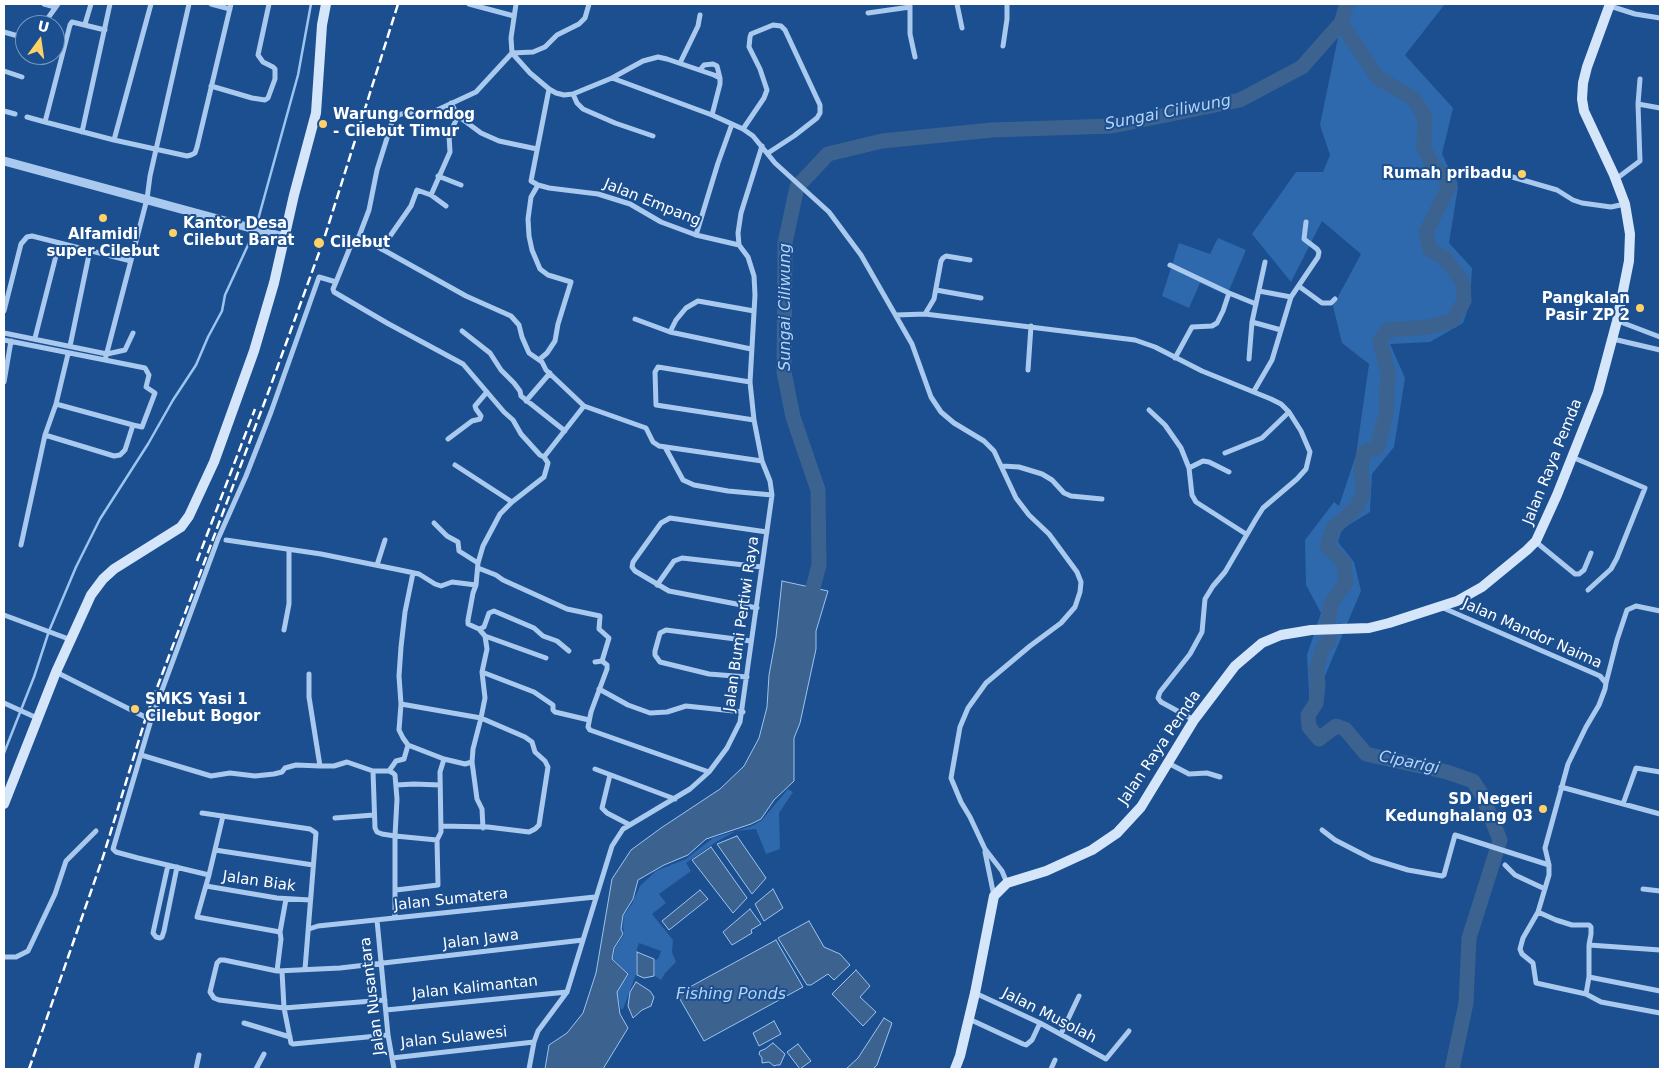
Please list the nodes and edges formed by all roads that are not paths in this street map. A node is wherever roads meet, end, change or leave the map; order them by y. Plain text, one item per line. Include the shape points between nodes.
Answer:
1 (44, 4) edge
2 (91, 4) edge
3 (110, 4) edge
4 (151, 4) edge
5 (189, 4) edge
6 (211, 4) edge
7 (269, 4) edge
8 (326, 4) edge
9 (469, 4) edge
10 (516, 4) edge
11 (589, 4) edge
12 (957, 4) edge
13 (1007, 4) edge
14 (56, 5) edge
15 (910, 5) edge
16 (1609, 5) edge
17 (230, 6) edge
18 (868, 13) dead end
19 (700, 15) dead end
20 (514, 16) junction
21 (1660, 18) edge
22 (84, 24) junction
23 (962, 28) dead end
24 (105, 30) junction
25 (1003, 46) dead end
26 (512, 53) junction
27 (915, 57) dead end
28 (680, 63) junction
29 (700, 70) junction
30 (4, 72) edge
31 (22, 76) dead end
32 (612, 78) junction
33 (720, 78) junction
34 (1640, 79) dead end
35 (211, 86) junction
36 (549, 89) junction
37 (573, 94) junction
38 (451, 103) junction
39 (1638, 104) junction
40 (1660, 108) edge
41 (4, 111) edge
42 (15, 114) dead end
43 (712, 115) junction
44 (458, 116) junction
45 (27, 117) dead end
46 (45, 122) junction
47 (732, 124) junction
48 (744, 129) junction
49 (82, 132) junction
50 (653, 136) dead end
51 (114, 140) junction
52 (762, 146) junction
53 (156, 149) junction
54 (537, 149) junction
55 (768, 153) junction
56 (4, 161) edge
57 (1502, 174) dead end
58 (438, 176) junction
59 (1616, 179) junction
60 (461, 185) dead end
61 (538, 185) junction
62 (431, 195) junction
63 (147, 199) junction
64 (1625, 204) junction
65 (446, 206) dead end
66 (1306, 222) dead end
67 (696, 235) junction
68 (284, 236) junction
69 (358, 239) junction
70 (59, 244) junction
71 (740, 245) junction
72 (381, 249) junction
73 (90, 250) junction
74 (970, 260) dead end
75 (131, 261) junction
76 (1265, 262) dead end
77 (1170, 265) dead end
78 (336, 282) junction
79 (1300, 287) junction
80 (936, 290) junction
81 (1259, 291) junction
82 (1229, 293) junction
83 (1291, 297) junction
84 (981, 298) dead end
85 (1335, 299) dead end
86 (1256, 304) junction
87 (4, 311) edge
88 (754, 311) junction
89 (925, 314) junction
90 (896, 315) junction
91 (635, 319) dead end
92 (1617, 321) junction
93 (1252, 322) junction
94 (1030, 326) junction
95 (1281, 330) junction
96 (462, 331) dead end
97 (4, 332) edge
98 (670, 332) junction
99 (133, 333) dead end
100 (1660, 337) edge
101 (35, 338) junction
102 (1613, 339) junction
103 (4, 340) edge
104 (11, 341) junction
105 (70, 346) junction
106 (751, 349) junction
107 (1660, 350) edge
108 (68, 354) junction
109 (107, 354) junction
110 (1175, 358) junction
111 (540, 359) junction
112 (1249, 359) dead end
113 (105, 360) junction
114 (1028, 370) dead end
115 (550, 374) junction
116 (4, 382) edge
117 (750, 382) junction
118 (1254, 391) junction
119 (487, 392) junction
120 (526, 400) junction
121 (56, 404) junction
122 (584, 406) junction
123 (1150, 410) dead end
124 (1290, 412) junction
125 (754, 420) junction
126 (133, 424) junction
127 (565, 431) junction
128 (45, 436) junction
129 (448, 439) dead end
130 (665, 447) junction
131 (1225, 453) dead end
132 (1572, 456) junction
133 (544, 457) junction
134 (762, 461) junction
135 (454, 465) dead end
136 (1002, 466) junction
137 (1189, 468) junction
138 (1229, 472) dead end
139 (772, 495) junction
140 (1102, 499) dead end
141 (512, 502) junction
142 (434, 523) dead end
143 (767, 532) junction
144 (1246, 534) junction
145 (226, 540) dead end
146 (385, 540) dead end
147 (1536, 541) junction
148 (21, 546) dead end
149 (289, 550) junction
150 (1591, 553) dead end
151 (377, 565) junction
152 (478, 565) junction
153 (762, 568) junction
154 (413, 573) junction
155 (476, 585) junction
156 (657, 585) junction
157 (1588, 590) dead end
158 (1441, 607) junction
159 (757, 608) junction
160 (1660, 611) edge
161 (4, 615) edge
162 (479, 629) junction
163 (284, 630) dead end
164 (485, 636) junction
165 (751, 641) junction
166 (69, 643) junction
167 (569, 651) dead end
168 (546, 658) dead end
169 (602, 661) junction
170 (595, 662) dead end
171 (56, 672) junction
172 (482, 672) junction
173 (309, 674) dead end
174 (747, 677) junction
175 (1606, 683) junction
176 (599, 689) junction
177 (4, 703) edge
178 (401, 704) junction
179 (742, 712) junction
180 (35, 717) junction
181 (481, 718) junction
182 (151, 720) junction
183 (589, 720) junction
184 (1194, 720) junction
185 (408, 745) junction
186 (141, 755) junction
187 (444, 759) junction
188 (472, 762) junction
189 (1167, 763) junction
190 (320, 766) junction
191 (595, 769) dead end
192 (373, 771) junction
193 (389, 771) junction
194 (709, 772) junction
195 (1660, 772) edge
196 (610, 775) junction
197 (1220, 777) dead end
198 (396, 785) junction
199 (440, 785) junction
200 (1562, 787) junction
201 (675, 799) junction
202 (4, 804) edge
203 (1623, 804) junction
204 (202, 813) dead end
205 (1660, 814) edge
206 (374, 815) junction
207 (223, 816) junction
208 (335, 818) dead end
209 (630, 825) junction
210 (442, 826) junction
211 (483, 828) junction
212 (1322, 830) dead end
213 (96, 831) dead end
214 (395, 836) junction
215 (437, 840) junction
216 (985, 849) junction
217 (215, 850) junction
218 (168, 865) junction
219 (313, 865) junction
220 (1505, 865) dead end
221 (1549, 865) junction
222 (177, 867) junction
223 (210, 875) junction
224 (1007, 883) junction
225 (206, 886) junction
226 (1545, 889) junction
227 (1643, 889) dead end
228 (396, 890) junction
229 (1660, 891) edge
230 (994, 896) junction
231 (596, 897) junction
232 (286, 899) junction
233 (310, 900) junction
234 (1538, 912) junction
235 (395, 918) junction
236 (377, 920) junction
237 (309, 929) junction
238 (280, 932) junction
239 (583, 940) junction
240 (1589, 945) junction
241 (1660, 950) edge
242 (4, 957) edge
243 (381, 964) junction
244 (305, 969) junction
245 (280, 971) junction
246 (1588, 977) junction
247 (1660, 991) edge
248 (567, 992) junction
249 (975, 993) junction
250 (1586, 994) junction
251 (1079, 996) dead end
252 (385, 1000) junction
253 (284, 1008) junction
254 (386, 1010) junction
255 (1660, 1013) edge
256 (969, 1019) junction
257 (244, 1023) dead end
258 (1040, 1023) junction
259 (1129, 1031) dead end
260 (1061, 1034) junction
261 (388, 1035) junction
262 (290, 1037) junction
263 (534, 1042) junction
264 (199, 1054) dead end
265 (264, 1054) dead end
266 (392, 1058) junction
267 (1055, 1060) dead end
268 (196, 1069) edge
269 (256, 1069) edge
270 (394, 1069) edge
271 (529, 1069) edge
272 (955, 1069) edge
273 (1051, 1069) edge

1 - 14 street
2 - 22 street
3 - 24 street
4 - 51 street
5 - 53 street
6 - 17 street
7 - 35 street via 258,55 275,69 268,98 252,98
8 - 68 main road via 316,113
9 - 20 street
10 - 20 street
11 - 26 street via 583,21 557,35 545,47 533,52
12 - 23 street
13 - 25 street
15 - 18 street
15 - 27 street via 910,34
16 - 21 street
16 - 59 main road, Jalan Raya Pemda via 1587,67 1582,99 1584,111
17 - 35 street
19 - 28 street
20 - 26 street
22 - 24 street
22 - 46 street via 72,22 70,26
24 - 49 street
26 - 36 street
26 - 38 street via 476,92
28 - 29 street
28 - 32 street via 651,58
29 - 33 street
29 - 33 street via 713,64 717,66
30 - 31 street
32 - 37 street
32 - 43 street
33 - 43 street
34 - 39 street
35 - 53 street via 195,152 187,156
36 - 37 street via 564,95
36 - 54 street
37 - 50 street via 582,109
38 - 44 street
38 - 69 street via 435,111 401,114 393,119
39 - 40 street
39 - 59 street via 1640,161
41 - 42 street
43 - 47 street
44 - 54 street via 481,134
44 - 58 street via 450,135 450,152
45 - 46 street
46 - 49 street
47 - 48 street
47 - 67 street
48 - 52 street
48 - 55 street via 767,90 749,47 750,37 773,26 781,26 820,105 820,113
49 - 51 street
51 - 53 street
52 - 55 street
52 - 71 street, Jalan Bumi Pertiwi Raya via 741,213
53 - 63 street
54 - 61 street via 531,181
55 - 90 street via 829,212 861,255
56 - 63 street
57 - 64 street via 1557,190 1582,203 1611,207
58 - 60 street
58 - 62 street
59 - 64 main road, Jalan Raya Pemda
61 - 67 street, Jalan Empang via 598,194 630,204 661,222
61 - 111 street via 531,196 528,219 532,250 540,269 571,282 555,341
62 - 65 street
62 - 72 street via 417,190 411,206
63 - 68 street
63 - 75 street
64 - 92 main road, Jalan Raya Pemda via 1630,234 1629,261
66 - 79 street via 1304,239 1319,252
67 - 71 street, Jalan Empang
68 - 166 main road via 254,352 214,462 189,516 181,527 127,559 103,579 91,595
69 - 72 street
69 - 78 street via 354,240
70 - 73 street
70 - 87 street via 32,236 24,239
70 - 101 street
71 - 88 street, Jalan Bumi Pertiwi Raya via 754,276
72 - 111 street via 466,296 512,316 529,352
73 - 75 street
73 - 105 street
74 - 80 street via 943,258
75 - 109 street
76 - 81 street
77 - 82 street
78 - 119 street via 334,292 463,364
78 - 182 street via 320,277 313,291 269,417 218,539
79 - 83 street
79 - 85 street via 1322,302 1331,303
80 - 84 street
80 - 89 street
81 - 83 street
81 - 86 street
82 - 86 street
82 - 110 street via 1217,323 1192,327
83 - 95 street
86 - 93 street
88 - 98 street via 698,301 686,308
88 - 106 street, Jalan Bumi Pertiwi Raya
89 - 90 street
89 - 94 street
90 - 136 street via 912,344 931,397 941,412 984,441
91 - 98 street
92 - 100 street
92 - 102 main road, Jalan Raya Pemda
93 - 95 street
93 - 112 street
94 - 110 street via 1135,340
94 - 114 street
95 - 118 street via 1272,360
96 - 120 street via 490,353
97 - 101 street
98 - 106 street
99 - 109 street via 125,350
101 - 105 street
102 - 107 street
102 - 132 main road, Jalan Raya Pemda via 1598,392
103 - 104 street
104 - 108 street
104 - 116 street
105 - 109 street
106 - 117 street, Jalan Bumi Pertiwi Raya
108 - 113 street
108 - 121 street
109 - 113 street
110 - 118 street
111 - 115 street
113 - 126 street via 145,368 149,373 146,387 155,393 142,427
115 - 120 street
115 - 122 street
117 - 125 street, Jalan Bumi Pertiwi Raya
117 - 125 street via 658,367 655,372 656,405
118 - 124 street
119 - 129 street via 475,406 480,419 472,421
119 - 133 street via 513,420 536,453
120 - 127 street
121 - 126 street
121 - 128 street
122 - 127 street
122 - 130 street via 646,428 653,442
123 - 137 street via 1181,448
124 - 131 street via 1262,438
124 - 144 street via 1310,452 1306,469 1264,508
125 - 134 street, Jalan Bumi Pertiwi Raya
126 - 128 street via 125,450 114,456
127 - 133 street
128 - 148 street
130 - 134 street
130 - 139 street via 683,480 694,485
132 - 147 main road, Jalan Raya Pemda
132 - 157 street via 1645,488 1611,569
133 - 141 street via 548,463 544,477
134 - 139 street, Jalan Bumi Pertiwi Raya
135 - 141 street
136 - 140 street via 1042,474 1071,496
136 - 216 street via 1016,498 1049,534 1081,582 1075,607 1061,623 986,683 968,708 960,727 951,778
137 - 138 street via 1203,461
137 - 144 street via 1192,495 1196,502
139 - 143 street, Jalan Bumi Pertiwi Raya
141 - 152 street via 495,520
142 - 152 street via 458,542 459,551
143 - 153 street, Jalan Bumi Pertiwi Raya
143 - 156 street via 665,519 632,562 635,570
144 - 184 street via 1225,572 1205,599 1202,632 1158,698
145 - 149 street
146 - 151 street
147 - 150 street via 1575,574 1584,570
147 - 158 main road, Jalan Raya Pemda via 1482,587
149 - 151 street
149 - 163 street
151 - 154 street
152 - 155 street
152 - 169 street via 567,609 600,616 599,629 608,638
153 - 156 street via 682,558 674,560
153 - 159 street, Jalan Bumi Pertiwi Raya
154 - 155 street via 441,586 452,582
154 - 178 street via 401,647
155 - 162 street via 468,624
156 - 159 street via 669,591
158 - 175 street, Jalan Mandor Naima via 1600,676
158 - 184 main road, Jalan Raya Pemda via 1369,628 1311,630 1281,635 1262,643 1236,666
159 - 165 street, Jalan Bumi Pertiwi Raya
160 - 175 street via 1636,606 1627,610
161 - 166 street via 59,635
162 - 164 street
162 - 167 street via 484,627 489,613 494,611 534,628
164 - 168 street
164 - 172 street via 488,649
165 - 174 street, Jalan Bumi Pertiwi Raya
165 - 174 street via 666,630 660,634 655,651 660,662 709,674
166 - 171 main road
169 - 170 street
169 - 176 street via 607,669
171 - 180 main road
171 - 182 street
172 - 181 street via 484,698
172 - 183 street via 534,692 554,705 555,712
173 - 190 street via 309,696
174 - 179 street, Jalan Bumi Pertiwi Raya
175 - 200 street, Jalan Mandor Naima via 1599,705 1568,764
176 - 179 street via 650,713 686,706
176 - 183 street
177 - 180 street
178 - 181 street
178 - 185 street via 400,730
179 - 194 street, Jalan Bumi Pertiwi Raya via 732,742
180 - 202 main road
181 - 188 street
181 - 211 street via 530,740 535,752 548,766 540,825 529,832
182 - 186 street
183 - 194 street via 588,727 595,732
184 - 189 main road, Jalan Raya Pemda
185 - 187 street
185 - 193 street via 404,759 396,761
186 - 190 street via 211,776 230,773 255,776 282,772 296,765
186 - 218 street via 113,849
187 - 188 street via 465,764
187 - 199 street
188 - 211 street
189 - 197 street via 1188,774 1207,773
189 - 224 main road, Jalan Raya Pemda via 1141,808 1117,833 1092,850 1046,871
190 - 192 street via 346,762
191 - 196 street
192 - 193 street
192 - 206 street
193 - 198 street via 395,775
194 - 201 street, Jalan Bumi Pertiwi Raya
195 - 203 street via 1636,768
196 - 201 street
196 - 209 street via 602,808
198 - 199 street
198 - 214 street
199 - 210 street
200 - 203 street
200 - 221 street, Jalan Mandor Naima via 1544,848
201 - 209 street, Jalan Bumi Pertiwi Raya
203 - 205 street
204 - 207 street
206 - 208 street
206 - 214 street via 377,832
207 - 217 street
207 - 219 street via 314,830
209 - 231 street, Jalan Bumi Pertiwi Raya via 623,829 612,846
210 - 211 street
210 - 215 street
212 - 221 street via 1372,859 1443,876 1454,836 1458,835
213 - 242 street via 66,861 28,951 16,958
214 - 215 street
214 - 228 street
215 - 228 street via 438,885
216 - 224 street
216 - 230 street
217 - 219 street
217 - 223 street
218 - 222 street
218 - 222 street via 152,933 160,938
219 - 233 street
220 - 226 street via 1515,875
221 - 226 street, Jalan Mandor Naima
222 - 223 street
223 - 225 street
224 - 230 main road, Jalan Raya Pemda
225 - 232 street, Jalan Biak
225 - 238 street via 197,918
226 - 234 street, Jalan Mandor Naima
227 - 229 street
228 - 235 street
230 - 249 main road
231 - 235 street, Jalan Sumatera
231 - 239 street, Jalan Bumi Pertiwi Raya
232 - 233 street, Jalan Biak
232 - 238 street
233 - 237 street
234 - 240 street via 1556,920 1591,927
234 - 250 street, Jalan Mandor Naima via 1520,949 1533,963 1536,983
235 - 236 street, Jalan Sumatera
236 - 237 street, Jalan Sumatera
236 - 243 street, Jalan Nusantara
237 - 244 street
238 - 245 street
239 - 243 street, Jalan Jawa
239 - 248 street, Jalan Bumi Pertiwi Raya
240 - 241 street
240 - 246 street
243 - 244 street, Jalan Jawa
243 - 252 street, Jalan Nusantara
244 - 245 street, Jalan Jawa
245 - 253 street
245 - 253 street, Jalan Jawa via 220,960 210,994 214,998
246 - 247 street
246 - 250 street
248 - 254 street, Jalan Kalimantan
248 - 263 street, Jalan Bumi Pertiwi Raya via 538,1031
249 - 256 main road
249 - 258 street, Jalan Musolah
250 - 255 street via 1602,1002
251 - 260 street
252 - 253 street
252 - 254 street, Jalan Nusantara
253 - 262 street
254 - 261 street, Jalan Nusantara
256 - 258 street via 1026,1045
256 - 272 main road
257 - 262 street
258 - 260 street, Jalan Musolah
259 - 260 street, Jalan Musolah via 1106,1059
261 - 262 street via 296,1045 291,1043
261 - 266 street, Jalan Nusantara
263 - 266 street, Jalan Sulawesi
263 - 271 street, Jalan Bumi Pertiwi Raya
264 - 268 street
265 - 269 street
266 - 270 street, Jalan Nusantara
267 - 273 street

